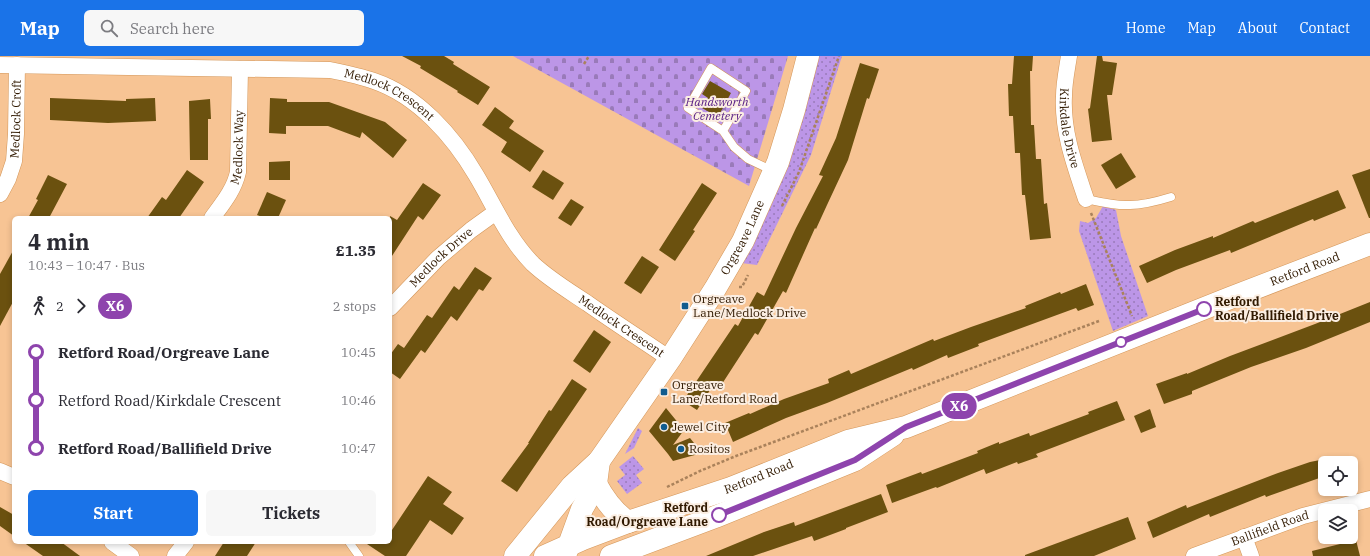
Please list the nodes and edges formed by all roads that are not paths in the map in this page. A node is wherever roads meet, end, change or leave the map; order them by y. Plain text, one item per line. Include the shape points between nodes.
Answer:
1 (808, 56) edge
2 (1069, 56) edge
3 (0, 65) edge
4 (17, 65) junction
5 (240, 68) junction
6 (723, 131) junction
7 (774, 172) junction
8 (0, 194) edge
9 (1171, 197) dead end
10 (1086, 200) joint
11 (496, 212) junction
12 (213, 216) edge
13 (1370, 244) edge
14 (392, 306) edge
15 (670, 359) junction
16 (906, 427) junction
17 (599, 461) junction
18 (0, 471) edge
19 (12, 476) edge
20 (596, 484) junction
21 (1370, 499) edge
22 (547, 517) junction
23 (628, 522) junction
24 (1244, 537) junction
25 (115, 544) edge
26 (184, 544) edge
27 (350, 544) edge
28 (557, 554) edge
29 (131, 556) edge
30 (175, 556) edge
31 (359, 556) edge
32 (515, 556) edge
33 (611, 556) edge
34 (1194, 556) edge
35 (1251, 556) edge

1 - 7 main road, Orgreave Lane
2 - 10 street, Kirkdale Drive via 1064,97 1065,124 1069,147
3 - 4 street, Medlock Crescent
4 - 5 street, Medlock Crescent
4 - 8 street, Medlock Croft via 14,161
5 - 11 street, Medlock Crescent via 330,70 375,81 397,92 417,104 455,144
5 - 12 street, Medlock Way via 238,172 230,193
6 - 6 lane via 688,108 711,68 746,90
6 - 7 lane via 734,147 748,159
7 - 15 main road, Orgreave Lane via 743,241
9 - 10 lane via 1130,205
11 - 14 street, Medlock Drive via 438,258
11 - 15 street, Medlock Crescent via 533,264 555,282
13 - 16 main road, Retford Road
15 - 17 main road, Orgreave Lane
16 - 23 main road, Retford Road via 848,441 731,488
16 - 33 main road, Retford Road via 855,460
17 - 20 main road, Orgreave Lane
17 - 22 main road, Orgreave Lane via 572,486
18 - 19 street
20 - 23 main road via 610,506
20 - 28 main road, Orgreave Lane
21 - 24 street, Ballifield Road via 1303,516
22 - 28 main road via 546,537
22 - 32 main road, Orgreave Lane
23 - 28 main road, Retford Road
24 - 34 street, Ballifield Road
24 - 35 street
25 - 29 street
26 - 30 street
27 - 31 lane

